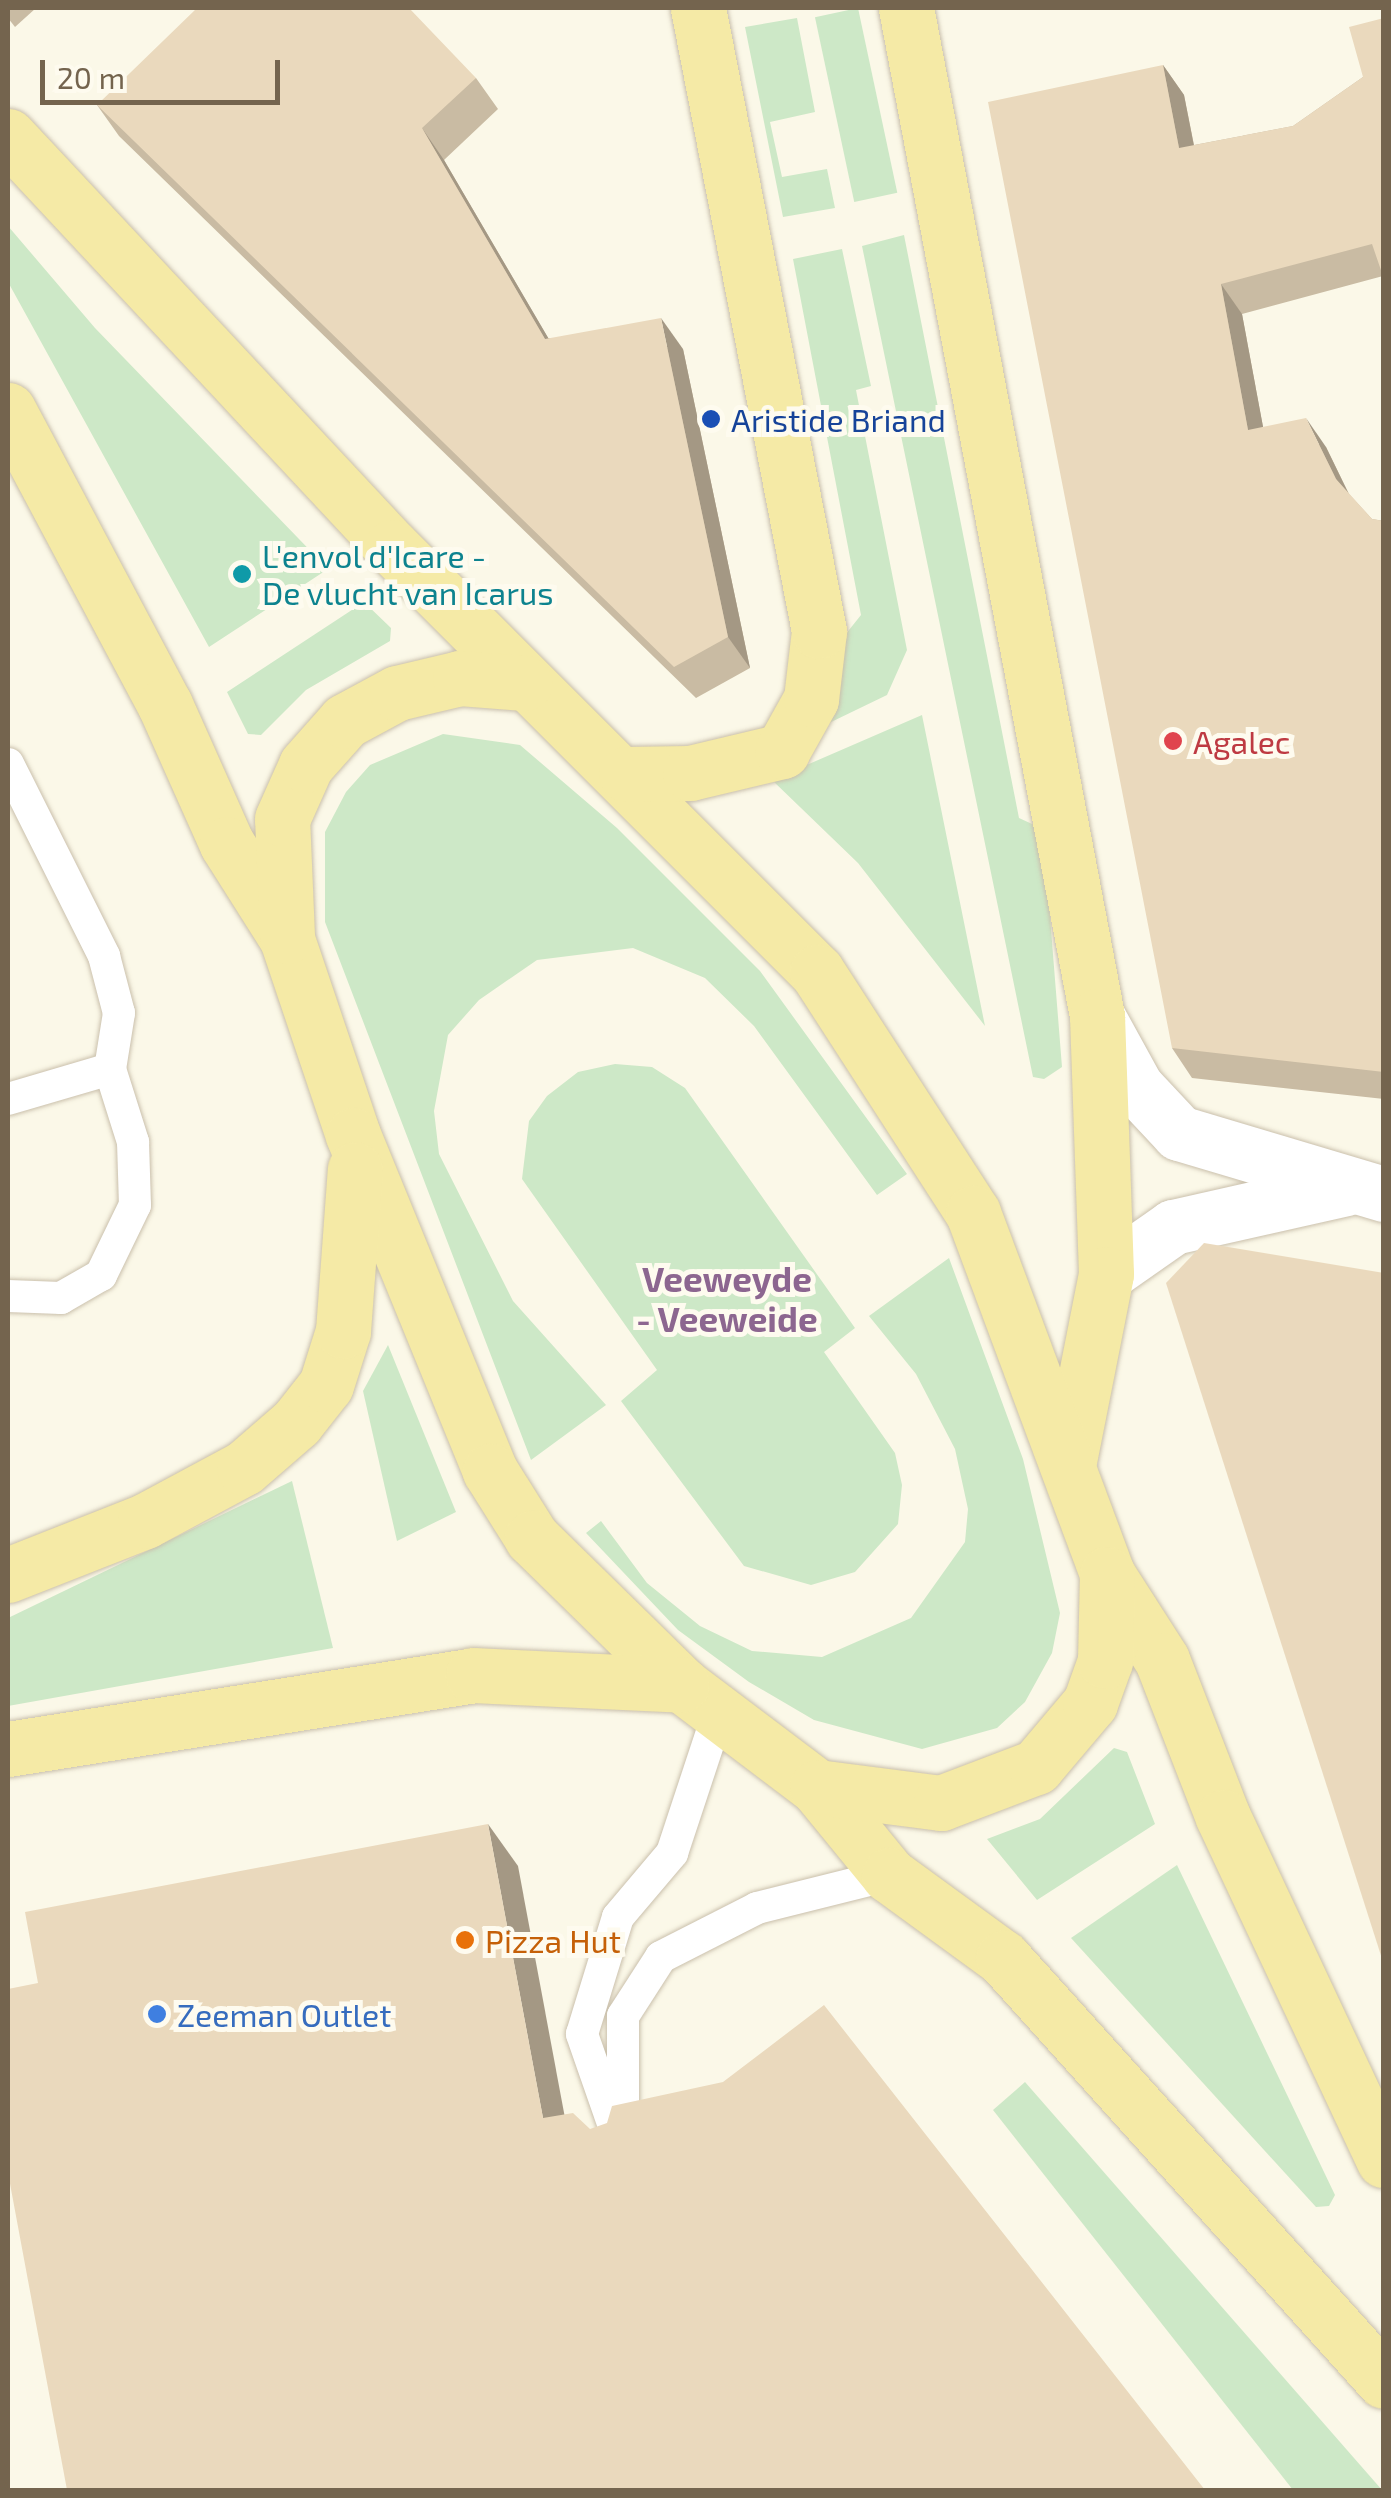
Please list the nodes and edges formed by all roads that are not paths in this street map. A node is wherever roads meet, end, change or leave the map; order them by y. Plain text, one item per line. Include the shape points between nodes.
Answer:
1 (698, 8) edge
2 (906, 8) edge
3 (8, 136) edge
4 (8, 410) edge
5 (525, 683) junction
6 (8, 764) edge
7 (626, 774) junction
8 (287, 939) junction
9 (1097, 1016) junction
10 (110, 1069) junction
11 (8, 1099) edge
12 (353, 1135) junction
13 (1366, 1190) edge
14 (1106, 1274) junction
15 (8, 1296) edge
16 (1069, 1461) junction
17 (1107, 1574) junction
18 (8, 1575) edge
19 (700, 1699) junction
20 (8, 1749) edge
21 (817, 1787) junction
22 (889, 1875) junction
23 (1384, 2160) edge
24 (1384, 2381) edge

1 - 7 main road via 820,631 811,699 782,750 690,773
2 - 9 main road
3 - 5 main road
4 - 8 main road via 106,588 227,844
5 - 7 main road
5 - 8 main road via 460,678 397,693 345,721 306,765 282,819
6 - 10 lane via 104,956 119,1012
7 - 16 main road via 817,972 952,1172
8 - 12 main road
9 - 13 street via 1136,1087 1179,1133
9 - 14 main road
10 - 11 lane
10 - 15 lane via 133,1142 135,1205 122,1246 101,1276 60,1298
12 - 18 main road via 354,1278 326,1385 244,1468 144,1521
12 - 19 main road via 509,1503
13 - 14 street via 1173,1227
14 - 16 main road
16 - 17 main road
17 - 21 main road via 1105,1661 1090,1703 1036,1767 941,1803
17 - 23 main road via 1162,1660 1223,1817
19 - 20 main road via 472,1675
19 - 21 main road
19 - 22 lane via 672,1854 618,1917 582,2034 623,2152 623,2016 661,1956 756,1908
21 - 22 main road
22 - 24 main road via 1003,1958

